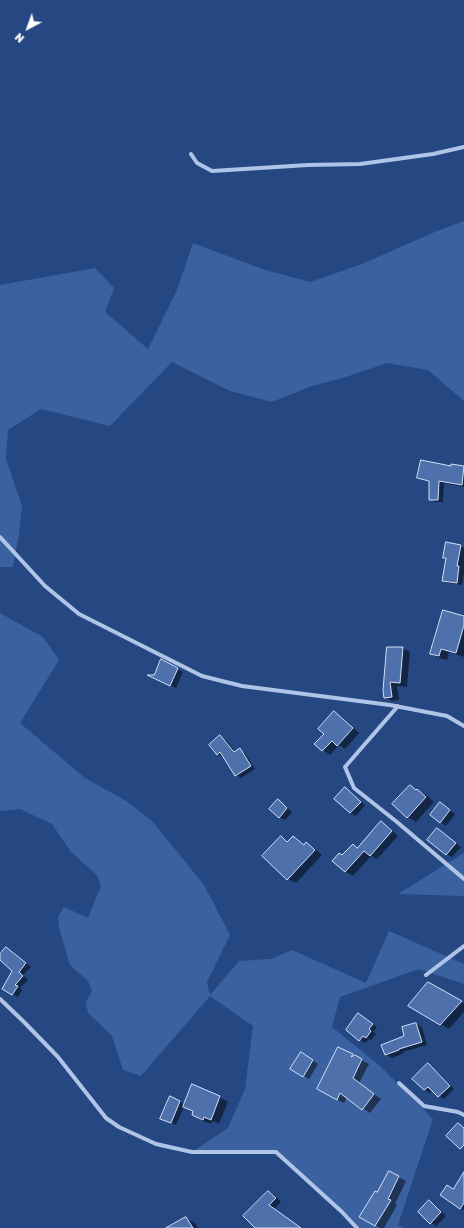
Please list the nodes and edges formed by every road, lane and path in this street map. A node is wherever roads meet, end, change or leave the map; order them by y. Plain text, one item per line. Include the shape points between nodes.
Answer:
1 (464, 147) edge
2 (191, 154) dead end
3 (0, 537) edge
4 (398, 706) junction
5 (464, 726) edge
6 (464, 879) edge
7 (464, 946) edge
8 (426, 975) dead end
9 (0, 999) edge
10 (398, 1083) dead end
11 (464, 1115) edge
12 (357, 1228) edge

1 - 2 street via 360,164 212,171 197,163
3 - 4 street via 45,586 79,614 202,676 242,686
4 - 5 street via 447,716
4 - 6 street via 345,767 354,788
7 - 8 street
9 - 12 street via 58,1057 106,1118 119,1127 156,1144 192,1152 276,1152
10 - 11 street via 424,1106

